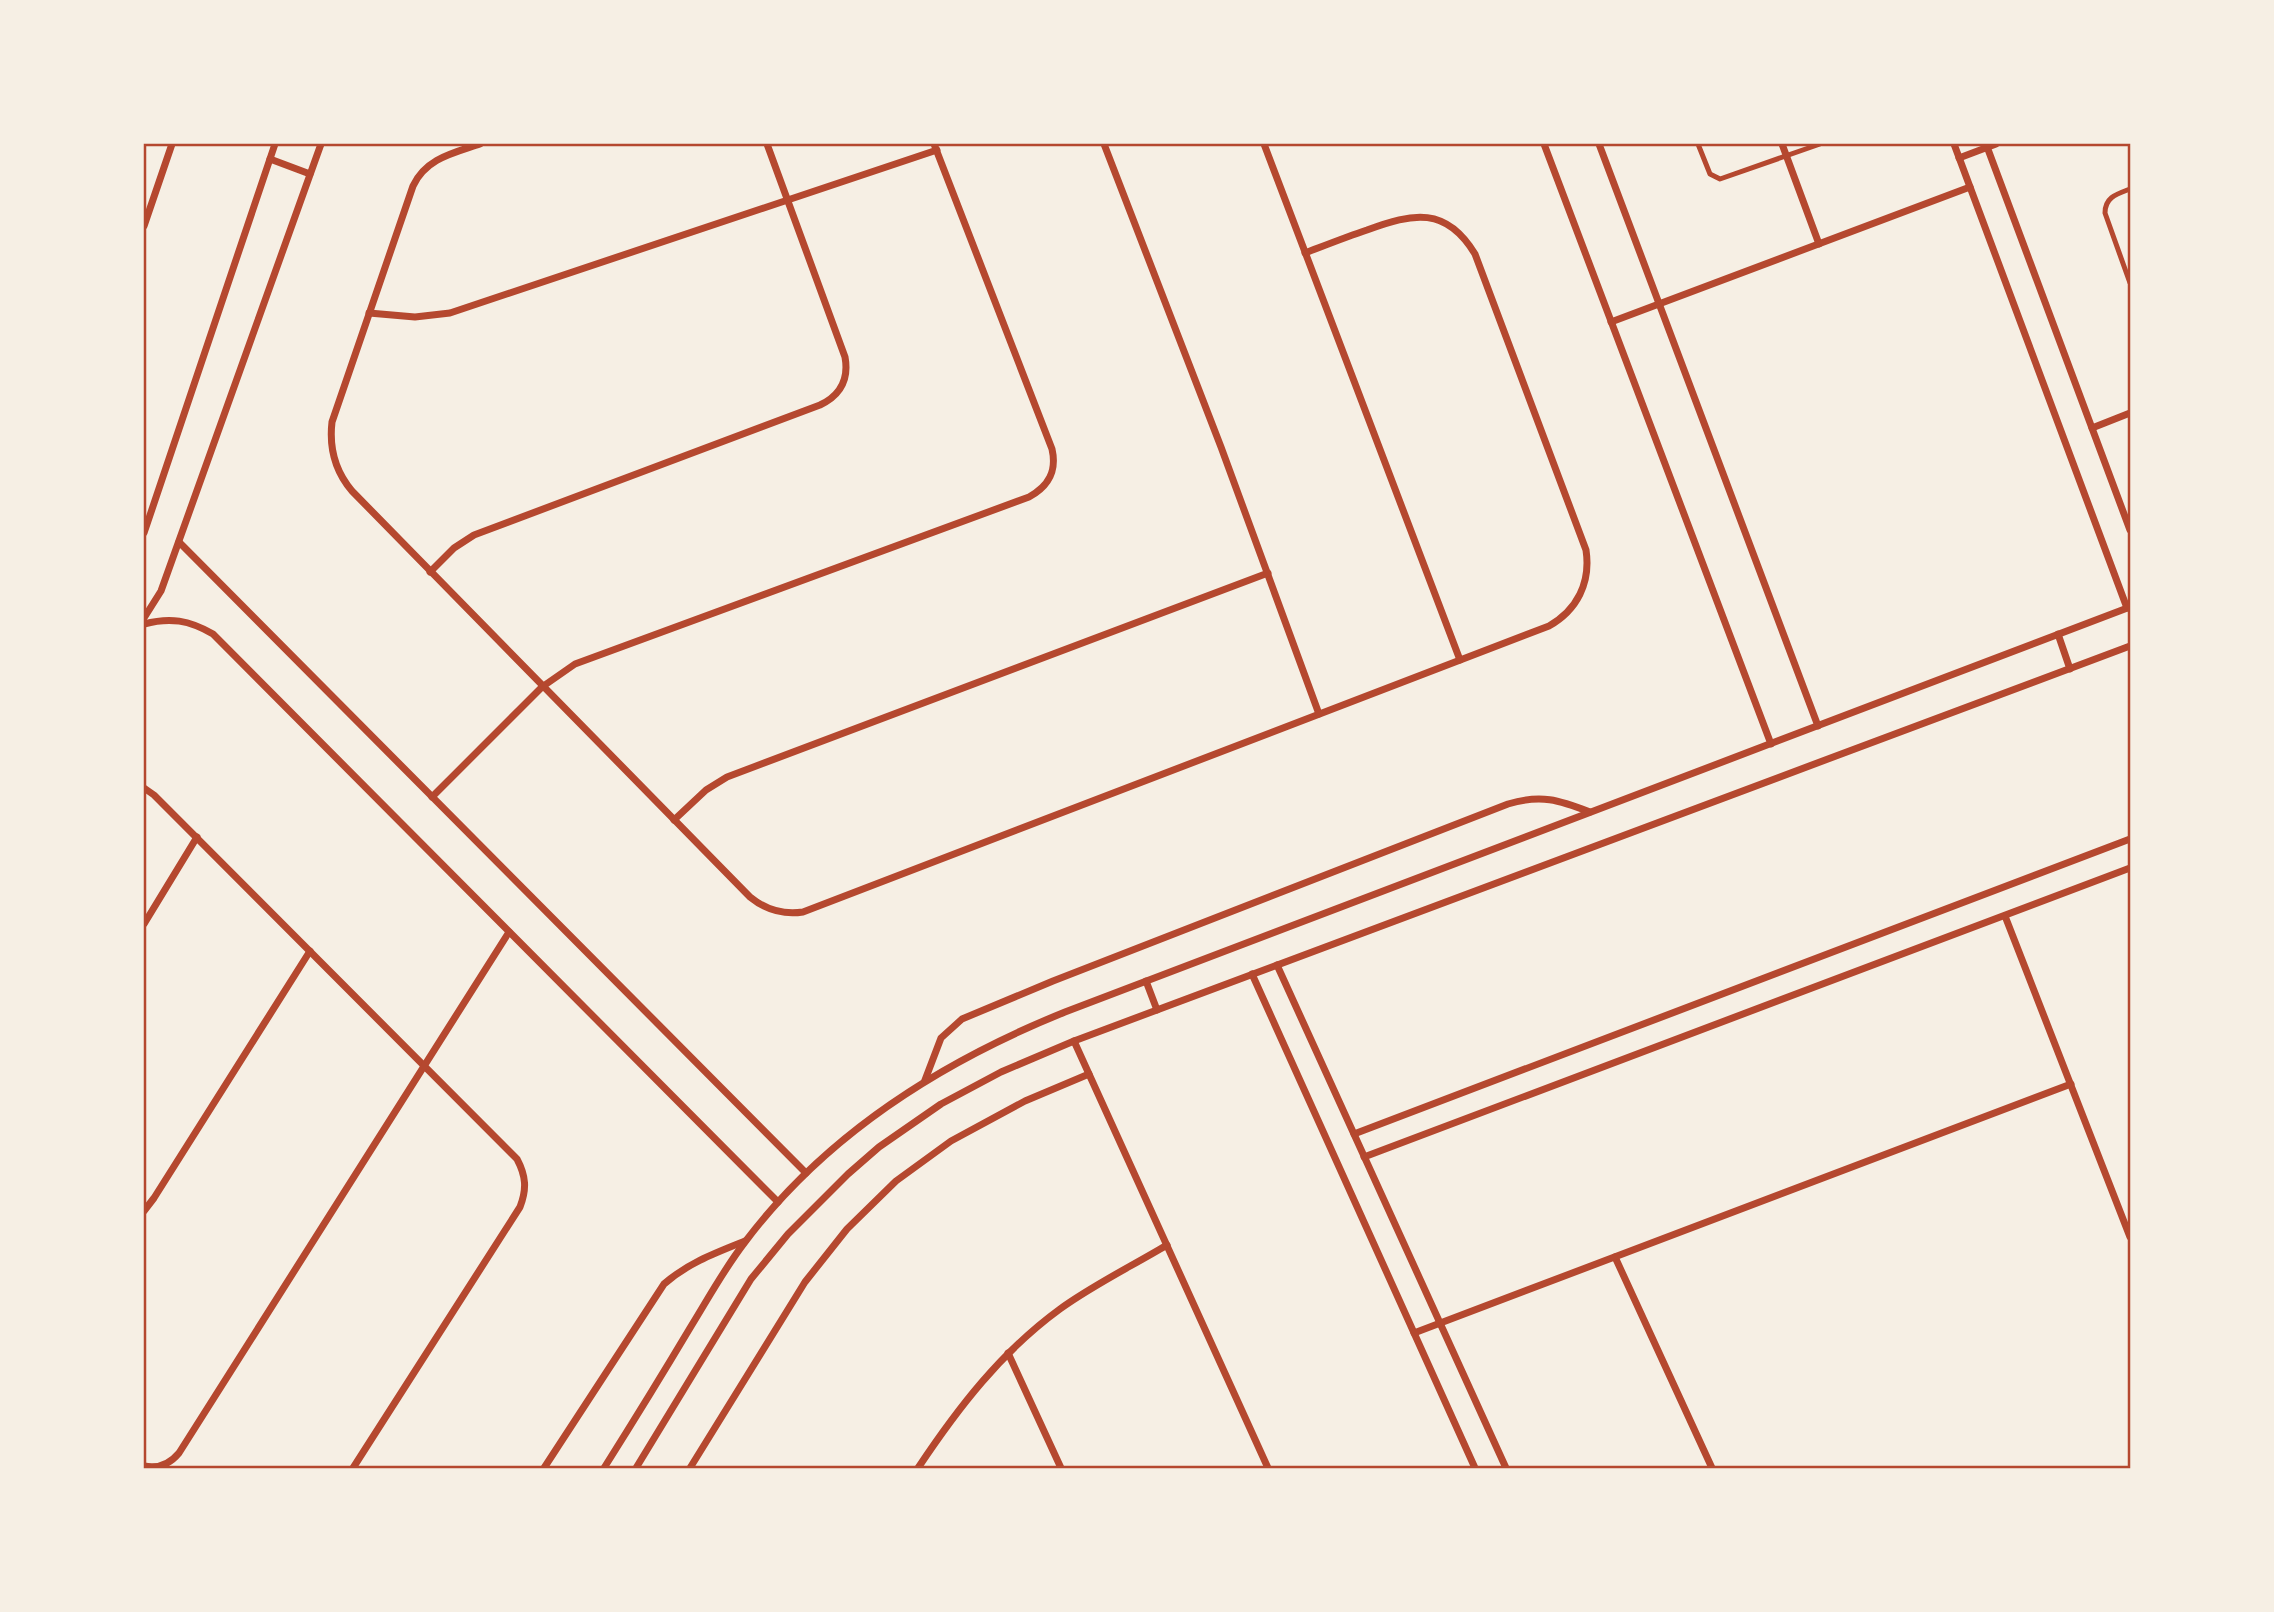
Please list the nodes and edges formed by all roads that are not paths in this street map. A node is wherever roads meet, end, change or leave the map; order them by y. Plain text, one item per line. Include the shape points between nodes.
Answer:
1 (172, 144) edge
2 (275, 144) edge
3 (321, 144) edge
4 (480, 144) edge
5 (767, 144) edge
6 (1104, 144) edge
7 (1264, 144) edge
8 (1544, 144) edge
9 (1599, 144) edge
10 (1698, 144) edge
11 (1782, 144) edge
12 (1820, 144) edge
13 (1954, 144) edge
14 (1996, 144) edge
15 (1987, 145) edge
16 (936, 147) edge
17 (1787, 156) junction
18 (1959, 158) junction
19 (270, 159) junction
20 (310, 174) junction
21 (1970, 187) junction
22 (2130, 189) edge
23 (788, 200) junction
24 (144, 226) edge
25 (1819, 244) junction
26 (1305, 253) junction
27 (2130, 283) edge
28 (1659, 304) junction
29 (369, 313) junction
30 (1611, 322) junction
31 (2130, 413) edge
32 (2092, 428) junction
33 (2130, 530) edge
34 (144, 533) edge
35 (179, 542) junction
36 (430, 572) junction
37 (1268, 573) junction
38 (2129, 608) edge
39 (144, 618) edge
40 (144, 624) edge
41 (2058, 634) junction
42 (2130, 646) edge
43 (1460, 660) junction
44 (2070, 669) junction
45 (542, 687) junction
46 (1319, 714) junction
47 (1818, 726) junction
48 (1771, 744) junction
49 (144, 788) edge
50 (432, 797) junction
51 (1590, 812) junction
52 (674, 820) junction
53 (197, 837) junction
54 (2130, 839) edge
55 (2130, 868) edge
56 (2005, 916) junction
57 (144, 923) edge
58 (509, 932) junction
59 (310, 951) junction
60 (1278, 965) junction
61 (1252, 974) junction
62 (1146, 981) junction
63 (1157, 1010) junction
64 (1074, 1041) junction
65 (424, 1066) junction
66 (1089, 1074) junction
67 (925, 1080) junction
68 (2071, 1084) junction
69 (1354, 1134) junction
70 (1364, 1157) junction
71 (806, 1174) junction
72 (778, 1202) junction
73 (144, 1211) edge
74 (2130, 1237) edge
75 (746, 1241) junction
76 (1167, 1245) junction
77 (1615, 1257) junction
78 (1440, 1323) junction
79 (1414, 1333) junction
80 (1008, 1353) junction
81 (144, 1466) edge
82 (353, 1468) edge
83 (544, 1468) edge
84 (604, 1468) edge
85 (636, 1468) edge
86 (690, 1468) edge
87 (918, 1468) edge
88 (1060, 1468) edge
89 (1268, 1468) edge
90 (1475, 1468) edge
91 (1506, 1468) edge
92 (1712, 1468) edge

1 - 24 street
2 - 19 street
3 - 20 street
4 - 29 street via 436,160 416,179
5 - 23 street
6 - 37 street
7 - 26 street
8 - 30 street
9 - 28 street
10 - 17 lane via 1710,174 1720,179
11 - 17 street
12 - 17 lane
13 - 18 street
14 - 15 street
15 - 18 street
15 - 32 street
16 - 23 street
16 - 45 street via 1052,449 1053,469 1045,486 1029,496 588,660
17 - 25 street
18 - 21 street
19 - 20 street
19 - 34 street
20 - 35 street
21 - 25 street
21 - 38 street
22 - 27 lane via 2110,198 2105,214
23 - 29 street via 450,313 415,317
23 - 36 street via 845,357 846,376 837,394 820,405 474,535
25 - 28 street
26 - 43 street
26 - 43 street via 1409,216 1446,224 1475,254 1588,561 1581,594 1559,620
28 - 30 street
28 - 47 street
29 - 36 street via 332,422 332,454 346,484
30 - 48 street
31 - 32 street
32 - 33 street
35 - 39 street via 161,592
35 - 50 street
36 - 45 street
37 - 46 street
37 - 52 street via 727,777
38 - 41 street
40 - 58 street via 173,619 212,634
41 - 44 street
41 - 47 street
42 - 44 street
43 - 46 street
44 - 60 street
45 - 50 street
45 - 52 street
46 - 52 street via 803,912 774,911 758,903
47 - 48 street
48 - 51 street
49 - 53 street
50 - 71 street
51 - 62 street
51 - 67 street via 1545,798 1508,804 1053,981 954,1024 936,1047
53 - 57 street
53 - 59 street
54 - 69 street
55 - 56 street
56 - 68 street
56 - 70 street
58 - 65 street
58 - 72 street
59 - 65 street
59 - 73 street
60 - 61 street
60 - 69 street
61 - 63 street
61 - 79 street
62 - 63 street
62 - 67 street via 1023,1029
63 - 64 street
64 - 66 street
64 - 85 street via 941,1104 848,1174 751,1279
65 - 81 street via 179,1454 160,1467
65 - 82 street via 517,1159 526,1183 524,1195
66 - 76 street
66 - 86 street via 950,1141 896,1181 847,1228 805,1282
67 - 71 street via 864,1123
68 - 74 street
68 - 77 street
69 - 70 street
70 - 78 street
71 - 72 street
72 - 75 street
75 - 83 street via 699,1259 664,1284
75 - 84 street
76 - 80 street via 1062,1307
76 - 89 street
77 - 78 street
77 - 92 street
78 - 79 street
78 - 91 street
79 - 90 street
80 - 87 street via 957,1410
80 - 88 street

